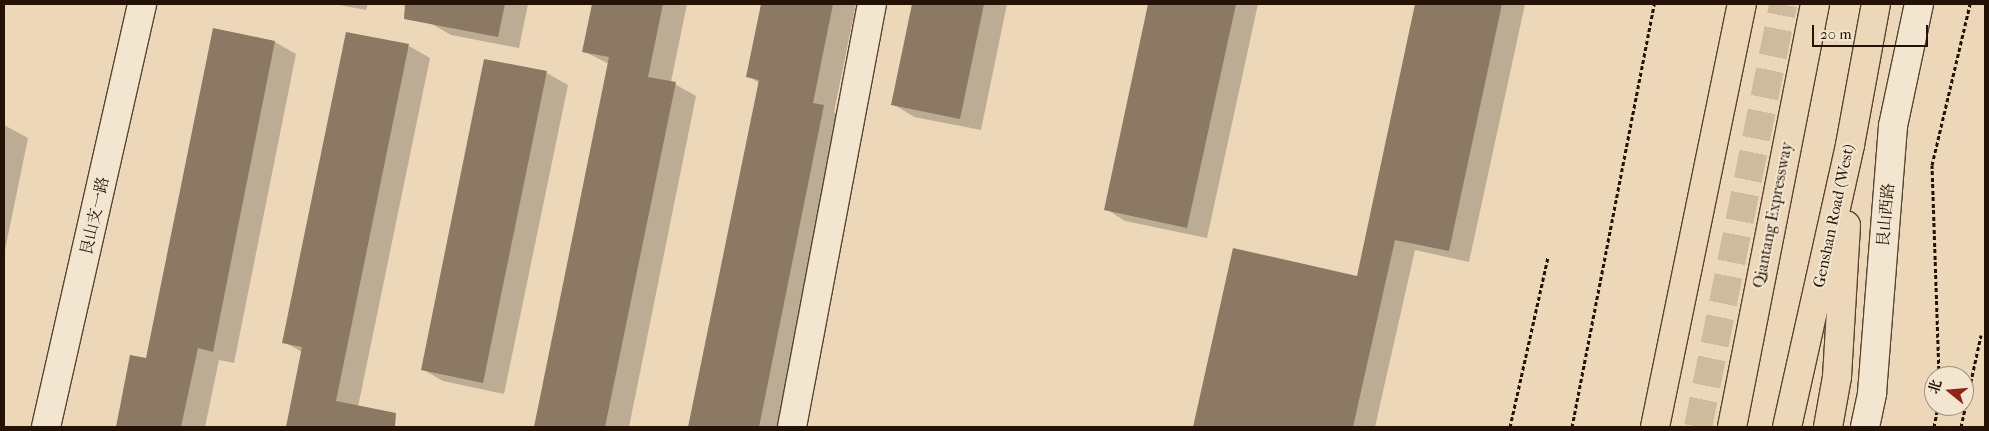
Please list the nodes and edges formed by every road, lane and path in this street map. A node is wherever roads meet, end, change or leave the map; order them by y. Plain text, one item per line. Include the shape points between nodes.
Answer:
1 (142, 4) edge
2 (872, 4) edge
3 (1654, 4) edge
4 (1742, 4) edge
5 (1815, 4) edge
6 (1876, 4) edge
7 (1919, 4) edge
8 (1970, 4) edge
9 (1850, 144) junction
10 (1548, 256) dead end
11 (1981, 335) dead end
12 (1939, 366) edge
13 (46, 427) edge
14 (792, 427) edge
15 (1510, 427) edge
16 (1572, 427) edge
17 (1655, 427) edge
18 (1732, 427) edge
19 (1787, 427) edge
20 (1828, 427) edge
21 (1865, 427) edge
22 (1961, 427) edge

1 - 13 street, 艮山支一路
2 - 14 street
3 - 16 path
4 - 17 main road
5 - 18 main road, Qiantang Expressway
6 - 9 main road, Genshan Road (West)
7 - 21 street, 艮山西路 via 1893,126 1872,393
8 - 12 path via 1932,165
9 - 19 main road, Genshan Road (West)
9 - 20 main road via 1838,377
10 - 15 path
11 - 22 path

